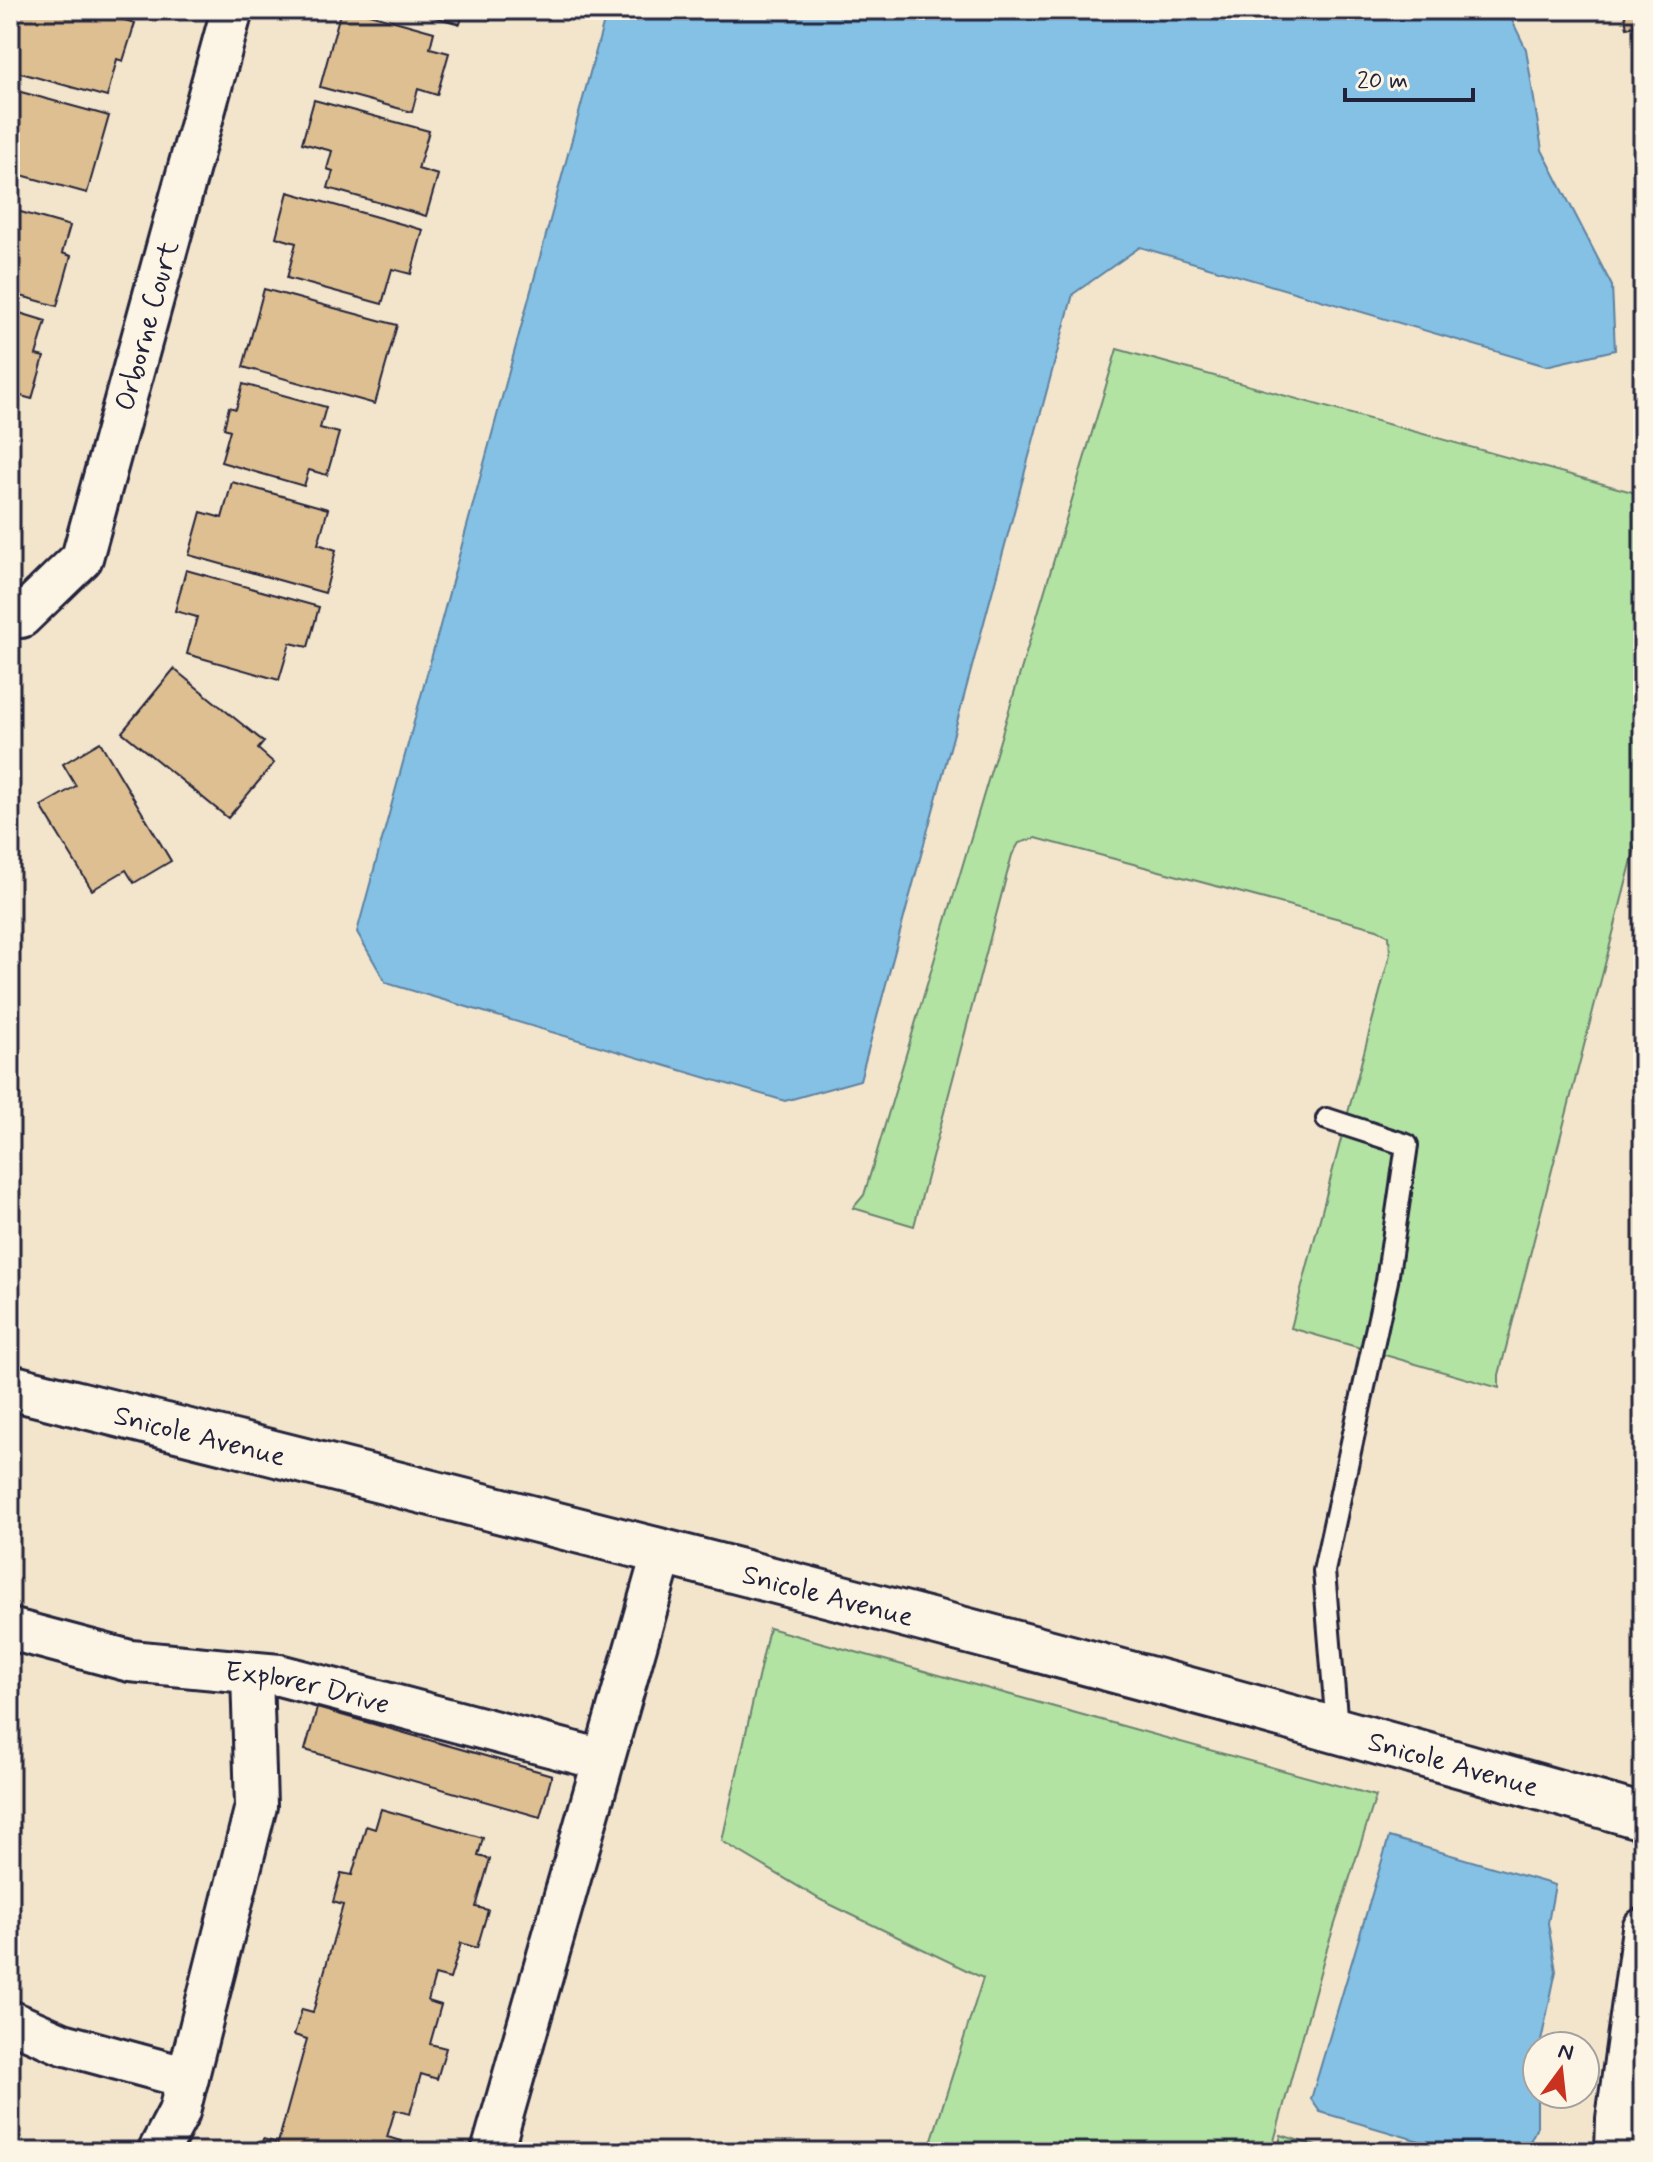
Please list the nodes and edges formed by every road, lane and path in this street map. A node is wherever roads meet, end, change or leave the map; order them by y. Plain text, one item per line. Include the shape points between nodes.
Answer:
1 (232, 10) edge
2 (21, 617) dead end
3 (1327, 1119) dead end
4 (10, 1387) edge
5 (663, 1551) junction
6 (10, 1629) edge
7 (252, 1673) junction
8 (1337, 1728) junction
9 (603, 1760) junction
10 (1643, 1817) edge
11 (1643, 1929) edge
12 (10, 2021) edge
13 (188, 2078) junction
14 (158, 2152) edge
15 (492, 2152) edge
16 (1616, 2152) edge

1 - 2 street, Orborne Court via 82,558
3 - 8 lane via 1407,1145 1387,1281 1324,1571
4 - 5 street, Snicole Avenue
5 - 8 street, Snicole Avenue
5 - 9 street
6 - 7 street, Explorer Drive via 130,1661
7 - 9 street, Explorer Drive via 279,1675
7 - 13 street via 256,1806
8 - 10 street, Snicole Avenue
9 - 15 street
11 - 16 street
12 - 13 street via 63,2044
13 - 14 street via 179,2112

